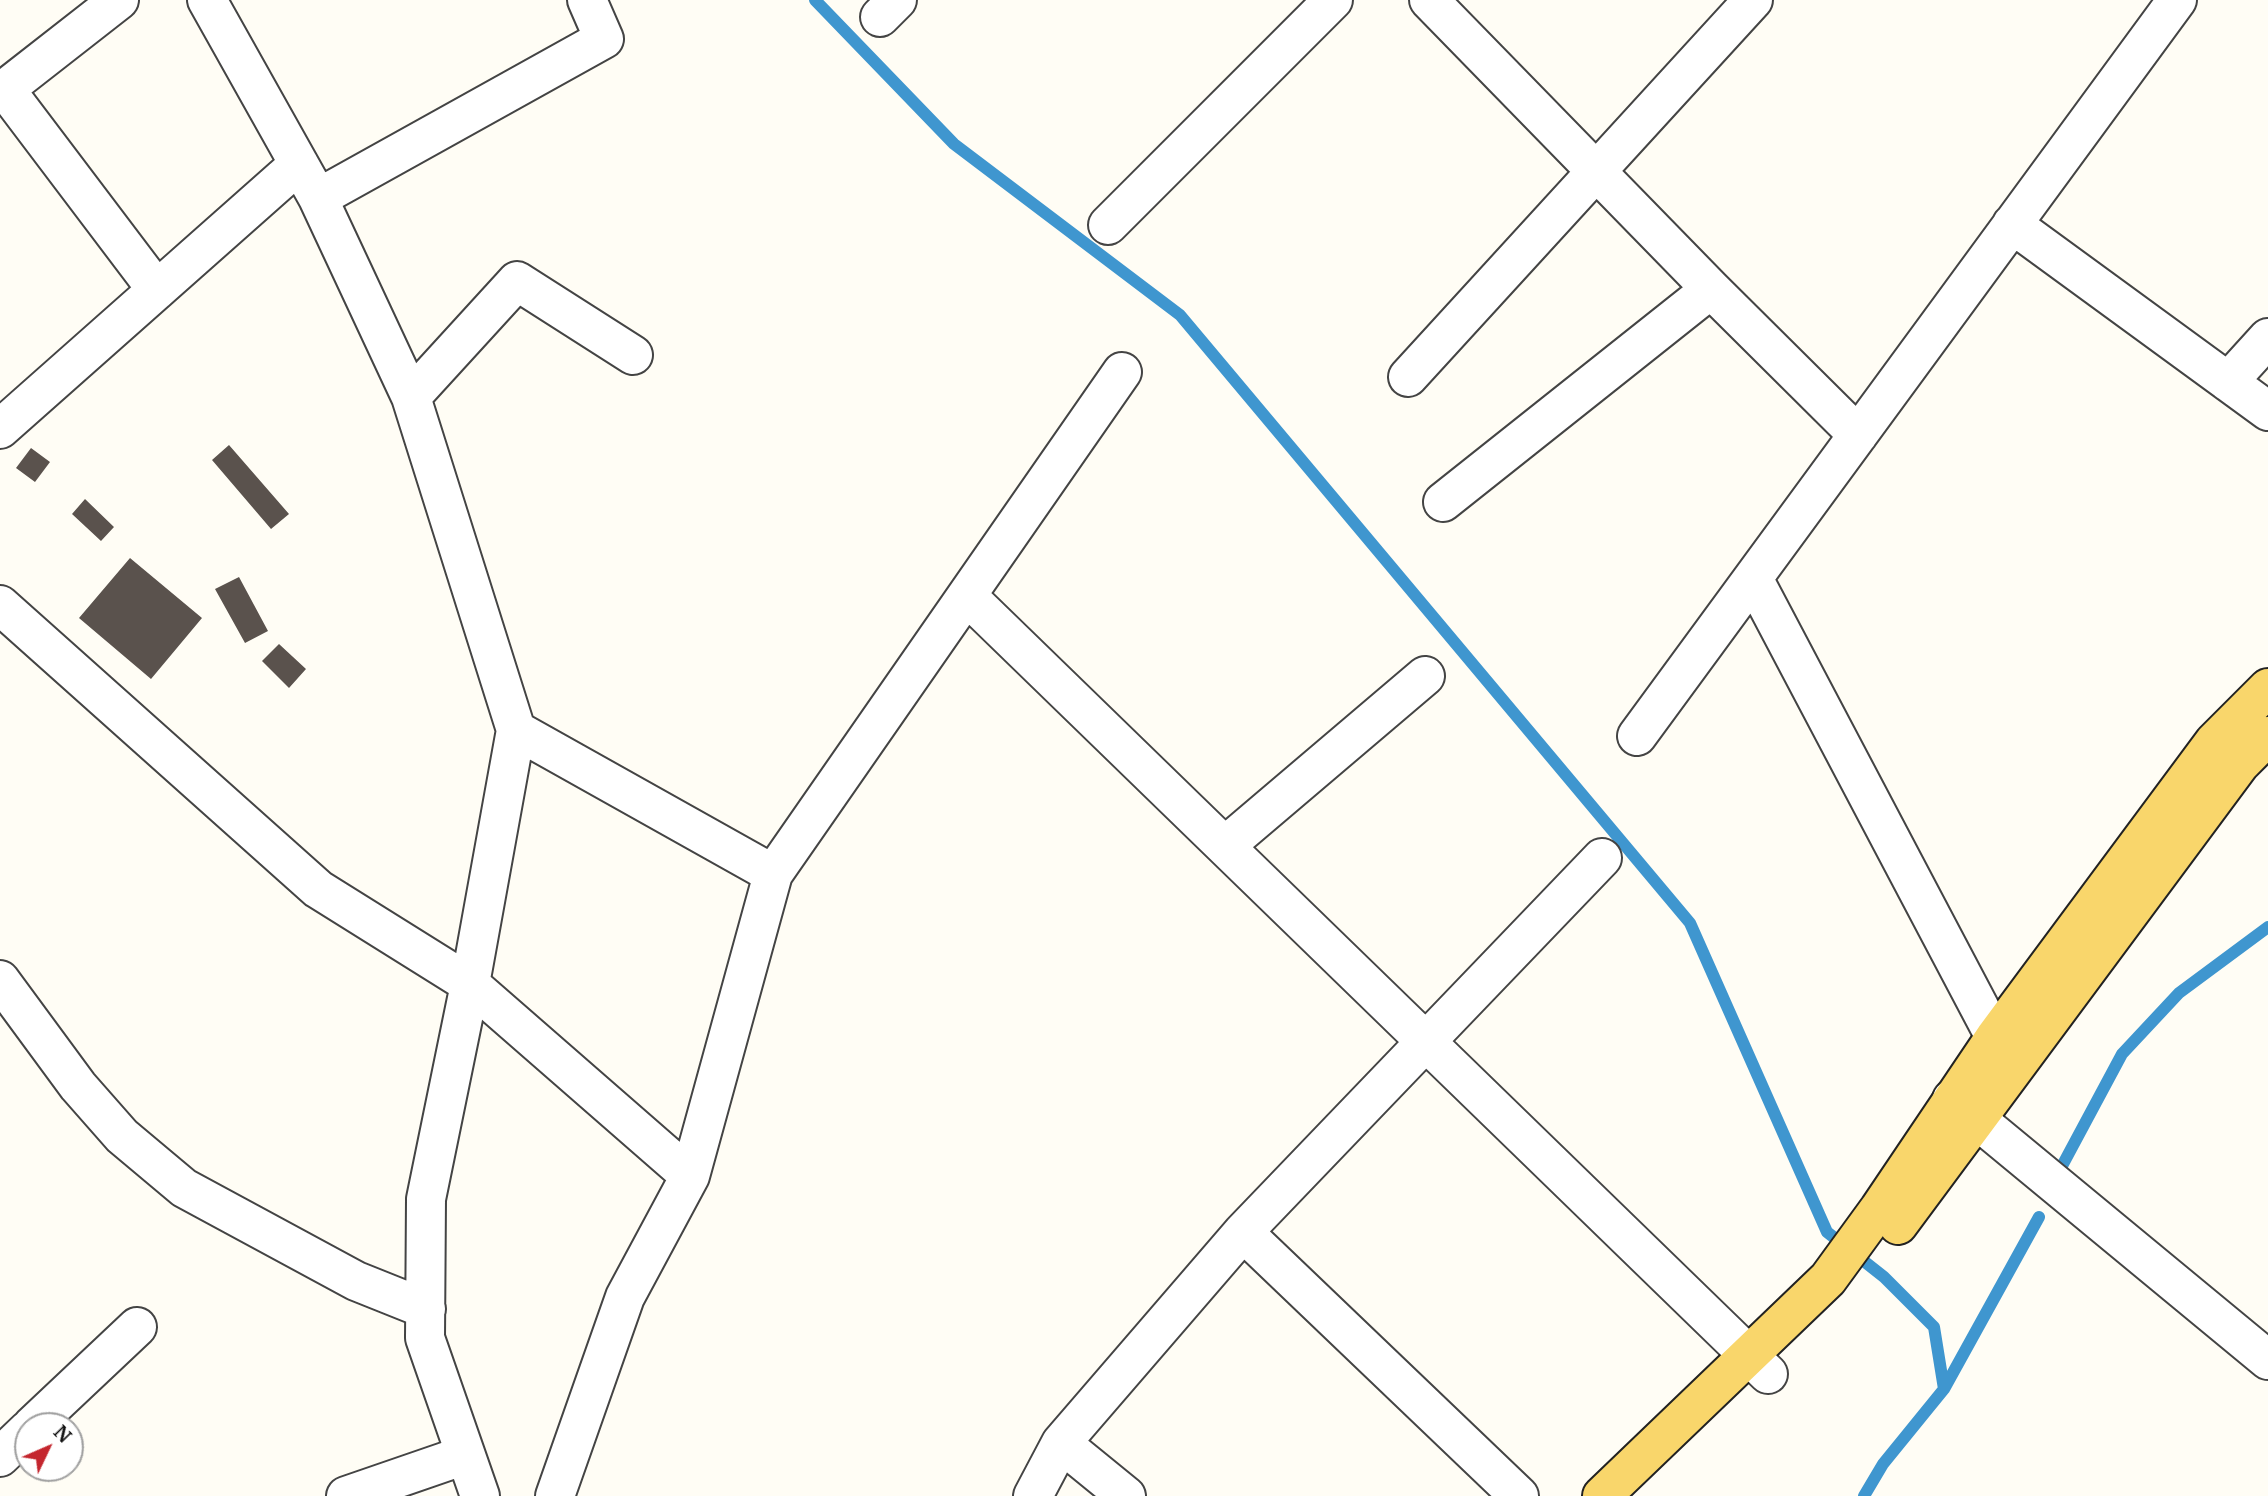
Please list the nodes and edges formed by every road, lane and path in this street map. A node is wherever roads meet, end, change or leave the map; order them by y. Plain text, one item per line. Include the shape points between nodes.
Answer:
1 (119, 0) edge
2 (207, 0) edge
3 (587, 0) edge
4 (1333, 0) edge
5 (1429, 0) edge
6 (1753, 0) edge
7 (2177, 0) edge
8 (2, 91) edge
9 (299, 164) junction
10 (1596, 171) junction
11 (318, 198) junction
12 (2012, 224) junction
13 (1108, 225) dead end
14 (1711, 289) junction
15 (157, 290) junction
16 (2268, 338) edge
17 (633, 355) dead end
18 (1122, 372) dead end
19 (1408, 377) dead end
20 (2228, 382) junction
21 (411, 397) junction
22 (2268, 411) edge
23 (0, 429) edge
24 (1858, 435) junction
25 (1443, 502) dead end
26 (1753, 578) junction
27 (967, 596) junction
28 (0, 605) edge
29 (1425, 676) dead end
30 (2268, 688) edge
31 (516, 730) junction
32 (1637, 736) dead end
33 (2268, 736) edge
34 (1225, 846) junction
35 (1602, 858) dead end
36 (773, 874) junction
37 (0, 980) edge
38 (470, 984) junction
39 (1426, 1041) junction
40 (2008, 1048) junction
41 (1965, 1108) junction
42 (690, 1176) junction
43 (1243, 1232) junction
44 (426, 1309) junction
45 (137, 1327) dead end
46 (2262, 1345) edge
47 (1758, 1364) junction
48 (47, 1412) edge
49 (1061, 1443) junction
50 (14, 1444) edge
51 (465, 1455) junction
52 (0, 1457) edge
53 (346, 1496) edge
54 (480, 1496) edge
55 (555, 1496) edge
56 (1032, 1496) edge
57 (1126, 1496) edge
58 (1519, 1496) edge
59 (1602, 1496) edge
60 (1633, 1496) edge

1 - 8 street
2 - 9 street
3 - 11 street via 604,39
4 - 13 street
5 - 10 street
6 - 10 street
7 - 12 street
8 - 15 street
9 - 11 street
9 - 15 street
10 - 14 street
10 - 19 street
11 - 21 street
12 - 20 street
12 - 24 street
14 - 24 street
14 - 25 street
15 - 23 street
16 - 20 street
17 - 21 street via 517,281
18 - 27 street
20 - 22 street
21 - 31 street
24 - 26 street
26 - 32 street
26 - 40 street
27 - 34 street
27 - 36 street
28 - 38 street via 318,889
29 - 34 street
30 - 40 main road via 2214,741
31 - 36 street
31 - 38 street
33 - 40 main road via 2240,764
34 - 39 street
35 - 39 street
36 - 42 street
37 - 44 street via 78,1086 122,1136 184,1188 356,1281
38 - 42 street
38 - 44 street via 426,1199
39 - 43 street
39 - 47 street
40 - 41 main road
41 - 46 street
41 - 47 main road via 1836,1287
42 - 55 street via 625,1297
43 - 49 street
43 - 58 street
44 - 51 street via 425,1338
45 - 48 street
47 - 59 main road
47 - 60 main road
49 - 56 street
49 - 57 street
50 - 52 street
51 - 53 street
51 - 54 street

